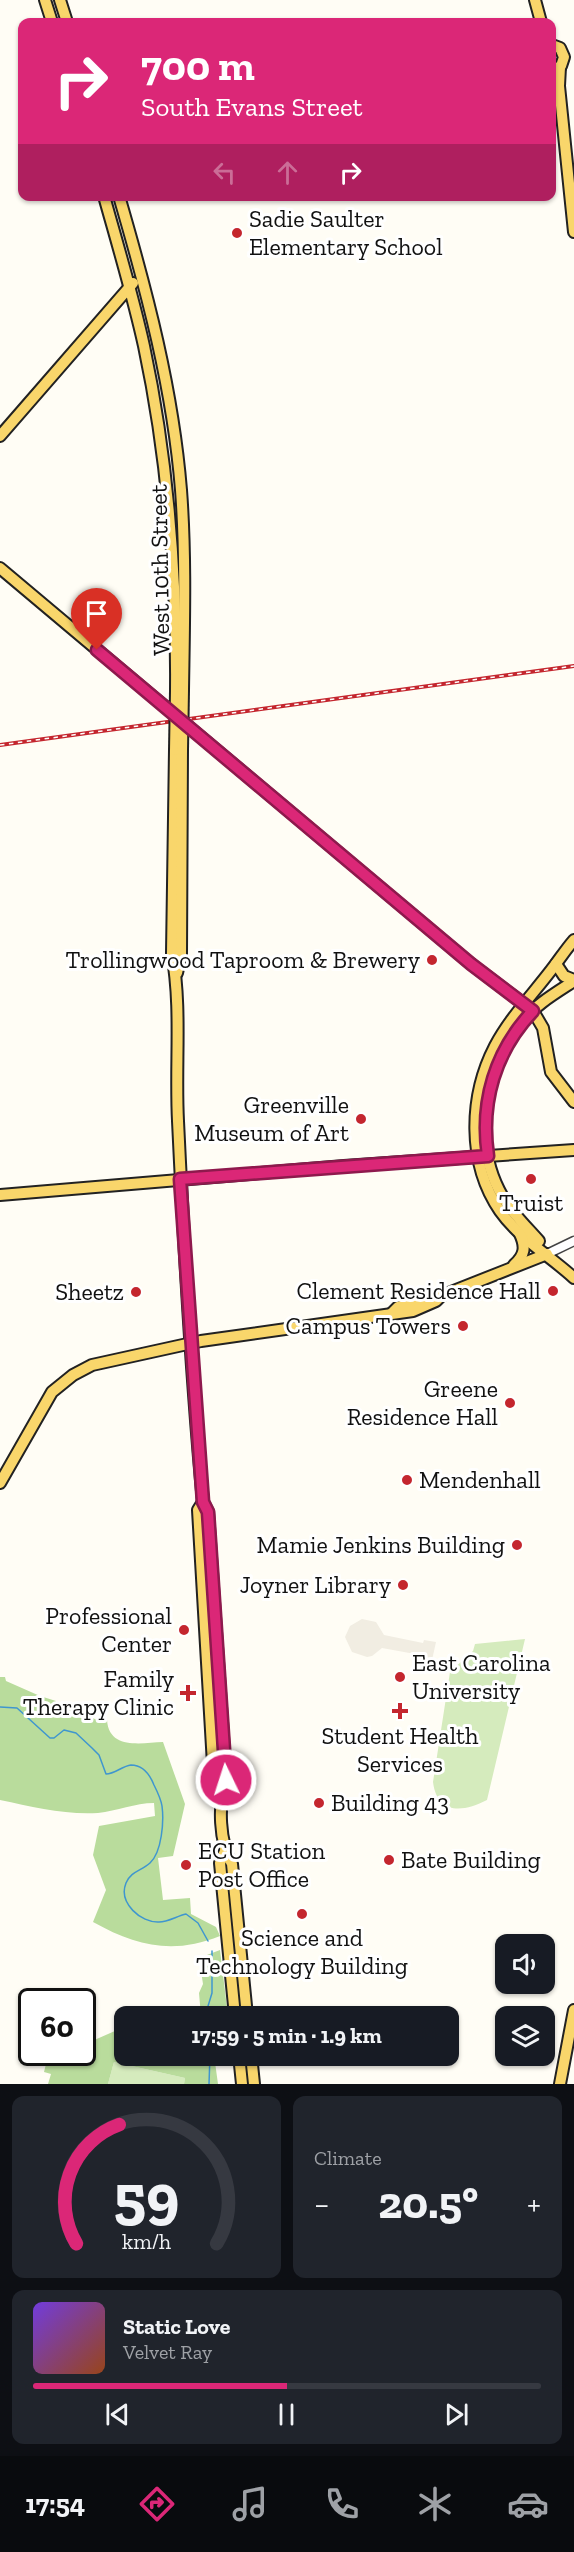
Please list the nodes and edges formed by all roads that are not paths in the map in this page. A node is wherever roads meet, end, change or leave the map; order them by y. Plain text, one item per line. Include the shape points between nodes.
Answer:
1 (45, 0) edge
2 (60, 0) edge
3 (535, 0) edge
4 (51, 18) edge
5 (66, 18) edge
6 (540, 18) edge
7 (556, 47) edge
8 (556, 69) edge
9 (556, 74) edge
10 (105, 201) edge
11 (119, 201) edge
12 (574, 232) edge
13 (141, 273) junction
14 (130, 287) junction
15 (0, 436) edge
16 (0, 568) edge
17 (179, 690) junction
18 (574, 940) edge
19 (556, 964) junction
20 (574, 981) edge
21 (522, 1005) junction
22 (533, 1011) junction
23 (574, 1102) edge
24 (574, 1150) edge
25 (483, 1157) junction
26 (180, 1179) junction
27 (0, 1195) edge
28 (518, 1231) junction
29 (574, 1241) edge
30 (546, 1254) junction
31 (513, 1266) junction
32 (574, 1278) edge
33 (191, 1344) junction
34 (0, 1483) edge
35 (203, 1502) junction
36 (207, 1656) junction
37 (220, 1689) junction
38 (221, 1795) junction
39 (225, 1851) junction
40 (234, 2006) edge
41 (246, 2006) edge
42 (574, 2010) edge
43 (240, 2066) edge
44 (252, 2066) edge
45 (242, 2084) edge
46 (254, 2084) edge
47 (560, 2084) edge

1 - 4 main road
2 - 5 main road
3 - 6 main road
7 - 8 main road via 564,60
9 - 12 main road
10 - 14 main road, West 10th Street
11 - 13 main road, West 10th Street
13 - 14 main road
13 - 17 main road, West 10th Street via 170,409 181,491
14 - 15 main road
14 - 17 main road, West 10th Street via 150,378 166,488
16 - 21 main road
17 - 26 main road, West 10th Street, bridge via 172,953 176,976
18 - 19 main road
19 - 20 main road via 564,976
19 - 21 main road
20 - 22 main road
21 - 22 main road
21 - 25 main road via 495,1046 483,1077 475,1118
22 - 23 main road via 543,1028 551,1072
22 - 25 main road via 510,1040 495,1072
24 - 25 main road
25 - 26 main road
25 - 28 main road via 485,1182
25 - 30 main road via 516,1217
26 - 27 main road
26 - 33 main road, West 10th Street
28 - 30 main road
28 - 31 main road via 525,1248
29 - 30 street
30 - 31 main road
30 - 32 main road
31 - 33 main road via 441,1296 398,1307 392,1313
33 - 34 main road via 103,1361 68,1378 44,1404
33 - 35 main road, West 10th Street
35 - 36 main road via 198,1510
35 - 37 main road via 208,1512
36 - 37 main road via 214,1686
36 - 38 main road via 214,1781
37 - 38 main road via 226,1780
38 - 39 main road
39 - 40 main road via 220,1863
39 - 41 main road via 232,1864
42 - 47 main road
43 - 45 main road
44 - 46 main road

